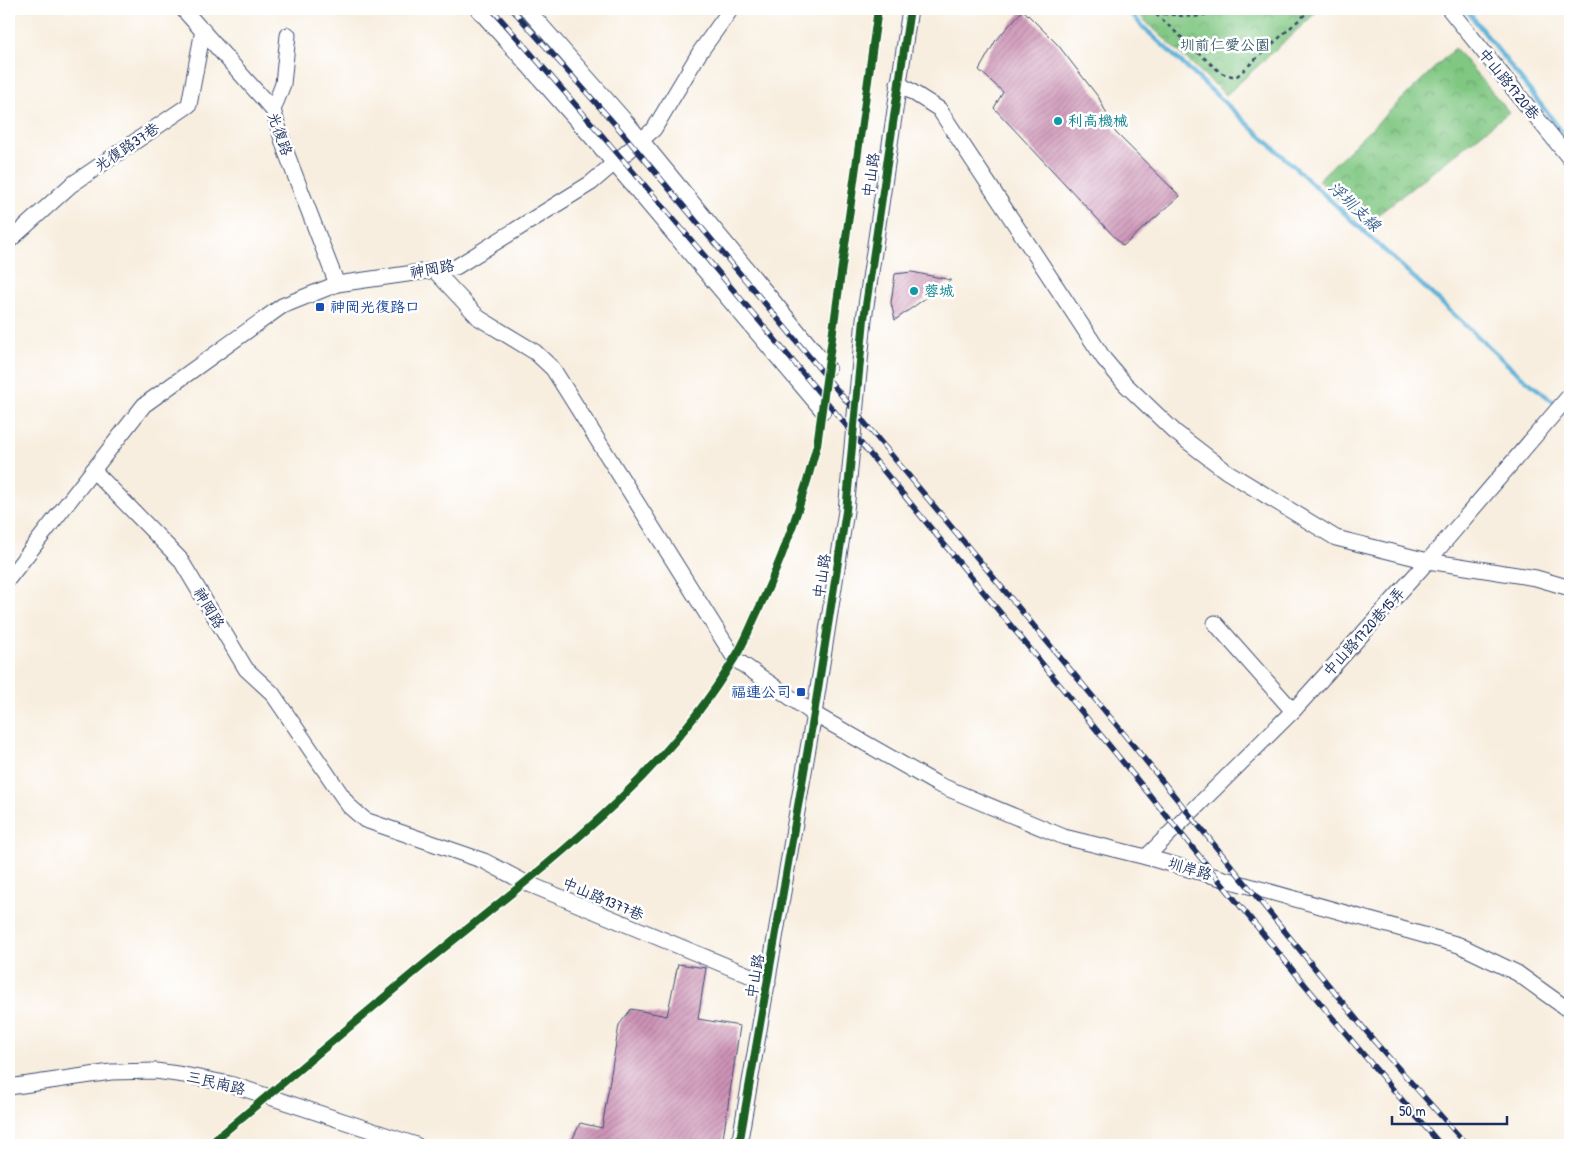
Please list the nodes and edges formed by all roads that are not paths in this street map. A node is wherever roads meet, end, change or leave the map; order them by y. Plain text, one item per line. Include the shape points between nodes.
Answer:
1 (183, 9) edge
2 (478, 9) edge
3 (527, 9) edge
4 (731, 9) edge
5 (910, 9) edge
6 (1449, 9) edge
7 (203, 30) junction
8 (288, 35) dead end
9 (898, 83) junction
10 (272, 110) junction
11 (642, 140) junction
12 (1570, 159) edge
13 (614, 163) junction
14 (9, 241) edge
15 (434, 270) junction
16 (337, 284) junction
17 (828, 368) dead end
18 (1570, 395) edge
19 (823, 410) dead end
20 (93, 470) junction
21 (1428, 561) junction
22 (9, 578) edge
23 (1570, 588) edge
24 (1215, 624) dead end
25 (1293, 711) junction
26 (814, 714) junction
27 (315, 753) joint
28 (1146, 857) junction
29 (768, 983) junction
30 (1570, 1011) edge
31 (9, 1086) edge
32 (416, 1145) edge
33 (739, 1145) edge

1 - 7 street, 光復路
2 - 13 street
3 - 11 street
4 - 11 street, 神岡路 via 700,52 654,129
5 - 9 street, 中山路
6 - 12 street, 中山路1720巷
7 - 10 street, 光復路
7 - 14 street, 光復路37巷 via 189,105 71,185
8 - 10 street via 283,84
9 - 21 street via 939,109 1104,359 1175,432 1226,471 1336,538
9 - 26 street, 中山路 via 864,319 846,511
10 - 16 street, 光復路
11 - 13 street, 神岡路
11 - 17 street
13 - 15 street, 神岡路 via 591,183 489,248 456,267
13 - 19 street
15 - 16 street, 神岡路
15 - 26 street, 圳岸路 via 479,318 535,352 553,369 735,658
16 - 20 street, 神岡路 via 282,306 144,404
18 - 21 street, 中山路1720巷15弄
20 - 22 street, 神岡路
20 - 27 street, 神岡路 via 180,560 246,670 272,694
21 - 23 street via 1536,578
21 - 25 street, 中山路1720巷15弄
24 - 25 street
25 - 28 street, 中山路1720巷15弄
26 - 28 street, 圳岸路 via 937,784 1064,836
26 - 29 street, 中山路
27 - 29 street, 中山路1377巷 via 350,806 365,820 484,861 524,882
28 - 30 street, 圳岸路 via 1459,946 1517,973
29 - 33 street, 中山路
31 - 32 street, 三民南路 via 111,1072 156,1071 184,1075 230,1084

